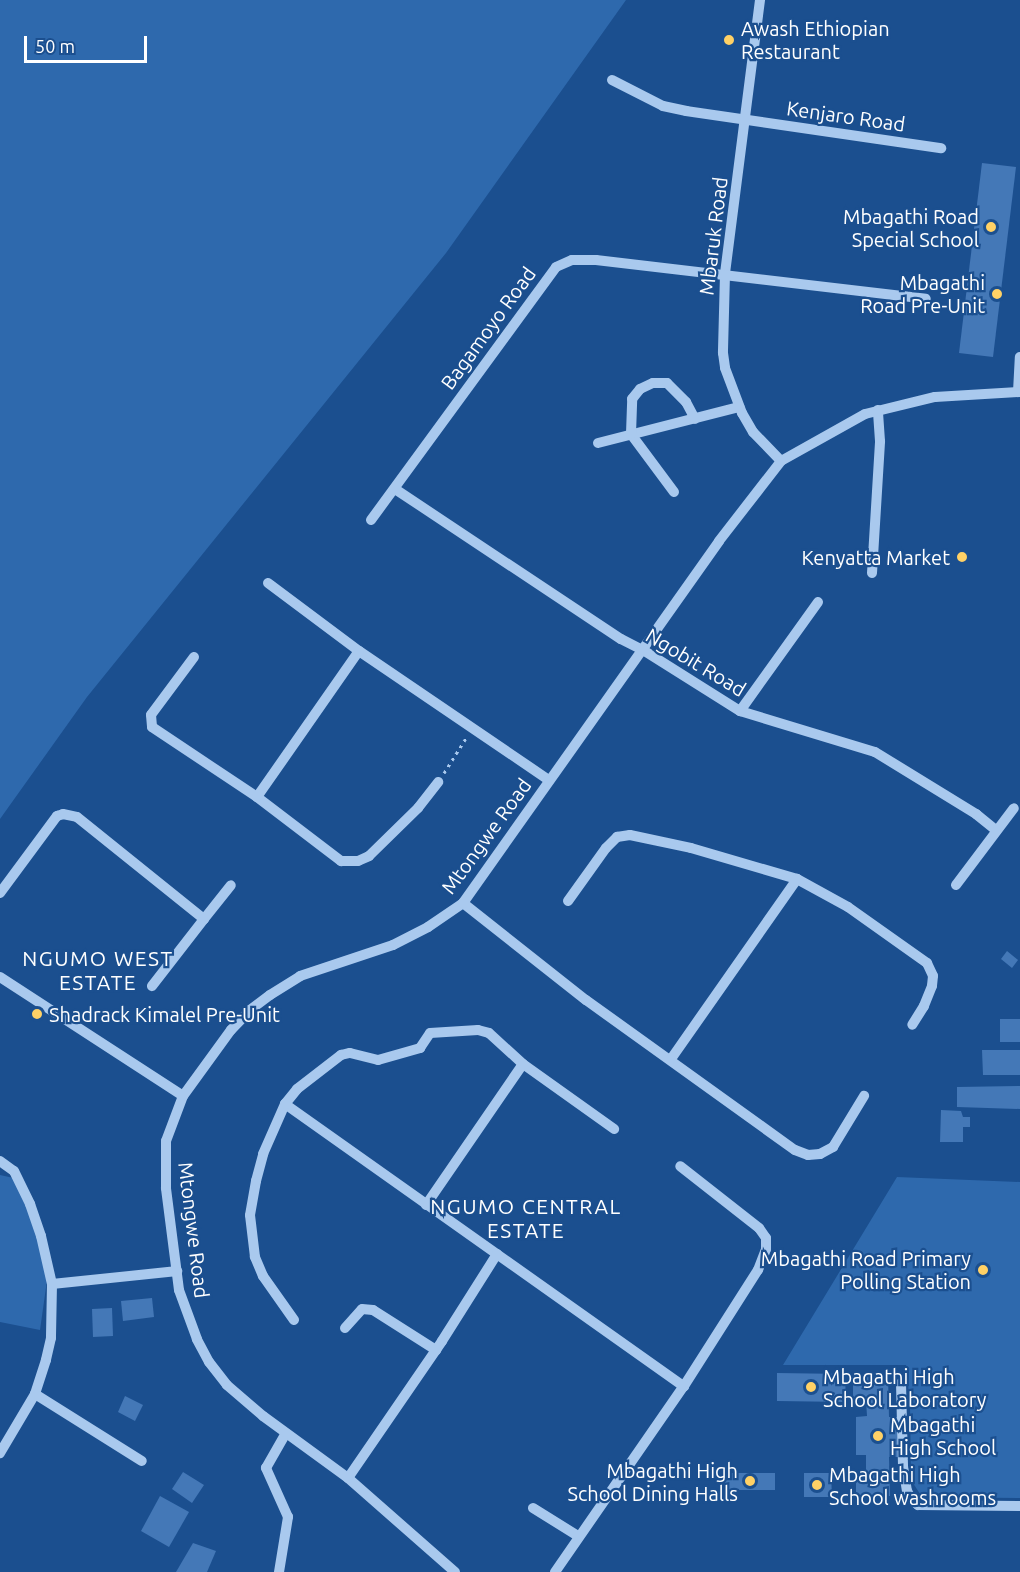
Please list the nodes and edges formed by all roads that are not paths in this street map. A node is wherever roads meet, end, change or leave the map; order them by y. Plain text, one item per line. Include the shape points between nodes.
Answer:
1 (760, 0) edge
2 (612, 80) dead end
3 (745, 121) junction
4 (941, 148) dead end
5 (725, 274) junction
6 (926, 298) dead end
7 (1020, 357) edge
8 (1019, 392) edge
9 (739, 407) junction
10 (878, 410) junction
11 (695, 419) junction
12 (631, 434) junction
13 (598, 443) dead end
14 (781, 461) junction
15 (395, 489) junction
16 (674, 492) dead end
17 (371, 520) dead end
18 (872, 573) dead end
19 (268, 583) dead end
20 (818, 602) dead end
21 (643, 650) junction
22 (359, 651) junction
23 (194, 657) dead end
24 (740, 711) junction
25 (549, 780) junction
26 (438, 782) road end
27 (257, 797) junction
28 (1014, 808) dead end
29 (996, 830) junction
30 (797, 879) junction
31 (231, 885) dead end
32 (956, 885) dead end
33 (0, 893) edge
34 (568, 901) dead end
35 (463, 903) junction
36 (204, 919) junction
37 (0, 977) edge
38 (152, 986) dead end
39 (912, 1025) dead end
40 (671, 1059) junction
41 (523, 1064) junction
42 (183, 1096) junction
43 (864, 1096) dead end
44 (285, 1104) junction
45 (614, 1129) dead end
46 (0, 1161) edge
47 (680, 1166) dead end
48 (426, 1205) junction
49 (497, 1254) junction
50 (177, 1271) junction
51 (52, 1284) junction
52 (294, 1320) dead end
53 (345, 1328) dead end
54 (436, 1350) junction
55 (901, 1383) dead end
56 (684, 1386) junction
57 (35, 1394) junction
58 (286, 1433) junction
59 (0, 1453) edge
60 (142, 1461) dead end
61 (348, 1479) junction
62 (1020, 1506) edge
63 (533, 1508) dead end
64 (578, 1536) junction
65 (279, 1572) edge
66 (455, 1572) edge
67 (555, 1572) edge

1 - 3 street, Mbaruk Road
2 - 3 street, Kenjaro Road via 663,106
3 - 4 street, Kenjaro Road
3 - 5 street, Mbaruk Road
5 - 6 street, Bagamoyo Road
5 - 9 street, Mbaruk Road via 724,368
5 - 15 street, Bagamoyo Road via 596,260 572,260 556,267
7 - 8 street
8 - 10 street, Mtongwe Road via 935,397
9 - 11 street
9 - 14 street, Mbaruk Road via 753,432
10 - 14 street, Mtongwe Road via 832,429
10 - 18 street via 880,441
11 - 12 street
11 - 12 street via 686,402 667,383 653,383 640,389 632,399
12 - 13 street
12 - 16 street
14 - 21 street, Mtongwe Road via 718,541
15 - 17 street, Bagamoyo Road
15 - 21 street, Ngobit Road
19 - 22 street
20 - 24 street
21 - 24 street, Ngobit Road
21 - 25 street, Mtongwe Road
22 - 25 street
22 - 27 street
23 - 27 street via 151,715 152,728
24 - 29 street, Ngobit Road via 875,752 966,807
25 - 35 street, Mtongwe Road
26 - 27 street via 418,808 369,856 349,862 341,861
28 - 29 street
29 - 32 street
30 - 34 street via 680,845 630,835 617,837 606,848
30 - 39 street via 849,907 927,963 933,976 930,995
30 - 40 street
31 - 36 street
33 - 36 street via 57,816 69,814
35 - 40 street via 586,1000
35 - 42 street, Mtongwe Road via 393,945 300,976 270,995 231,1030
36 - 38 street
37 - 42 street
40 - 43 street via 795,1150 808,1155 833,1147
41 - 44 street via 489,1033 477,1029 430,1033 420,1048 396,1055 374,1060 350,1053 341,1055 297,1089
41 - 45 street
41 - 48 street
42 - 50 street, Mtongwe Road via 166,1141 165,1165
44 - 48 street
44 - 52 street via 261,1163 250,1215 251,1234 263,1275
46 - 51 street via 14,1171 30,1204
47 - 56 street via 759,1228 766,1238 758,1270
48 - 49 street
49 - 54 street
49 - 56 street
50 - 51 street
50 - 58 street, Mtongwe Road via 188,1315 210,1362 227,1385
51 - 57 street via 51,1338
53 - 54 street via 362,1308 373,1310
54 - 61 street
55 - 62 street via 903,1466 912,1500 918,1505
56 - 64 street
57 - 59 street
57 - 60 street
58 - 61 street, Mtongwe Road
58 - 65 street via 266,1468 288,1517
61 - 66 street, Mtongwe Road
63 - 64 street
64 - 67 street

